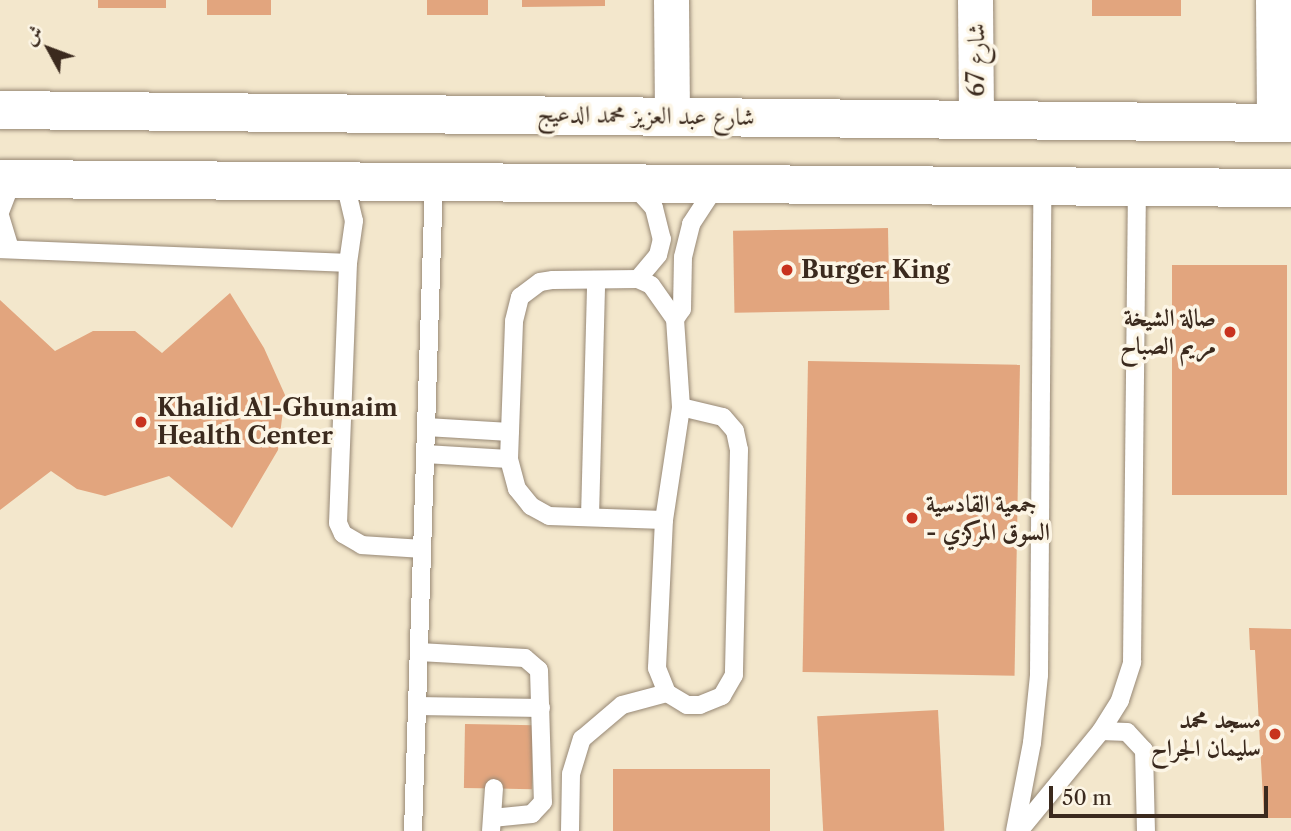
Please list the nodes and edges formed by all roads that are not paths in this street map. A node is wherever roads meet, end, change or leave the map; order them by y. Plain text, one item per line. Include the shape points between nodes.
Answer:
1 (671, 0) edge
2 (975, 0) edge
3 (1273, 0) edge
4 (0, 110) edge
5 (672, 115) junction
6 (976, 120) junction
7 (1282, 123) edge
8 (9, 179) edge
9 (344, 179) junction
10 (434, 180) junction
11 (631, 182) junction
12 (719, 183) junction
13 (1042, 186) junction
14 (1137, 187) junction
15 (1291, 188) edge
16 (0, 214) edge
17 (5, 249) edge
18 (348, 263) junction
19 (638, 279) junction
20 (596, 280) junction
21 (675, 319) junction
22 (681, 407) junction
23 (426, 427) junction
24 (510, 432) junction
25 (425, 454) junction
26 (509, 458) junction
27 (590, 517) junction
28 (664, 520) junction
29 (422, 549) junction
30 (419, 652) junction
31 (667, 693) junction
32 (417, 706) junction
33 (541, 708) junction
34 (1101, 731) junction
35 (494, 788) dead end
36 (492, 825) edge
37 (413, 831) edge
38 (570, 831) edge
39 (1017, 831) edge
40 (1146, 831) edge

1 - 5 street
2 - 6 street, شارع 67
3 - 7 street
4 - 5 street, شارع عبد العزيز محمد الدعيج
5 - 6 street, شارع عبد العزيز محمد الدعيج
6 - 7 street, شارع عبد العزيز محمد الدعيج
8 - 9 street
8 - 16 lane
9 - 10 street
9 - 18 lane via 354,221
10 - 11 street
10 - 23 lane
11 - 12 street
11 - 19 lane via 661,223 658,255
12 - 13 street
12 - 21 lane via 691,224 683,257 682,309
13 - 14 street
13 - 39 lane via 1039,675
14 - 15 street
14 - 34 lane via 1135,628 1124,687
16 - 17 lane
17 - 18 lane
18 - 29 lane via 338,523 343,534 362,545
19 - 20 lane
19 - 21 lane via 661,295
20 - 24 lane via 540,282 520,297 514,321
20 - 27 lane
21 - 22 lane
22 - 28 lane
22 - 31 lane via 723,417 735,431 734,675 729,687 711,702 687,705
23 - 24 lane
23 - 25 lane
24 - 26 lane
25 - 26 lane
25 - 29 lane
26 - 27 lane via 512,480 531,506 549,516
27 - 28 lane
28 - 31 lane via 657,668
29 - 30 lane
30 - 32 lane
30 - 33 lane via 531,660 538,670
31 - 38 lane via 622,705 582,739 571,774
32 - 33 lane via 498,716
32 - 37 lane
33 - 36 lane via 543,802 532,814
34 - 39 lane
34 - 40 lane via 1128,732 1144,750
35 - 36 lane

